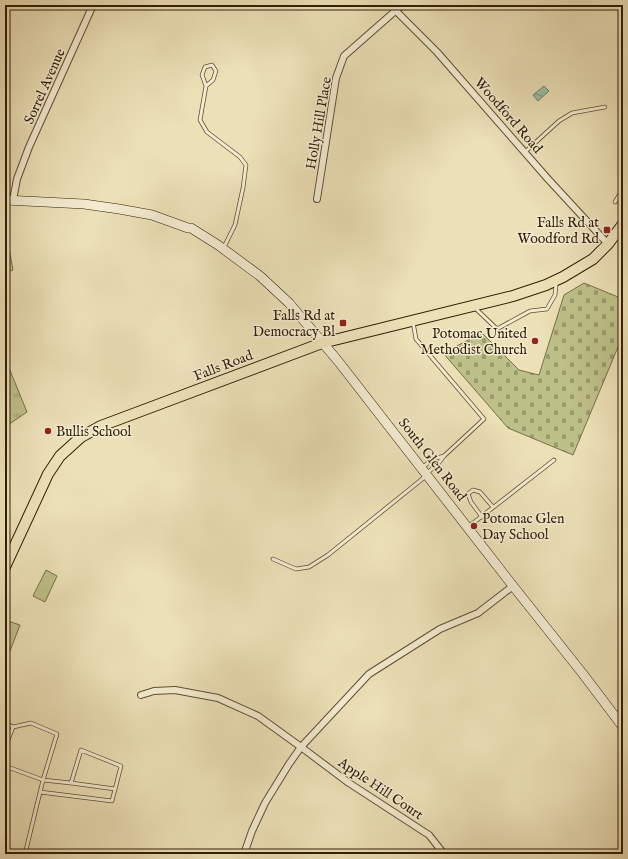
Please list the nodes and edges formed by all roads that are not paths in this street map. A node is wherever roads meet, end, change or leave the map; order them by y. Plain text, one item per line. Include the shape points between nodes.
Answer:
1 (93, 5) edge
2 (390, 5) edge
3 (402, 5) edge
4 (396, 10) junction
5 (206, 86) junction
6 (605, 107) dead end
7 (525, 152) junction
8 (623, 194) edge
9 (9, 200) edge
10 (317, 200) dead end
11 (615, 202) dead end
12 (623, 224) edge
13 (608, 244) junction
14 (223, 249) junction
15 (556, 281) junction
16 (473, 306) junction
17 (412, 321) junction
18 (322, 343) junction
19 (444, 456) junction
20 (554, 460) dead end
21 (425, 472) junction
22 (493, 508) junction
23 (482, 517) junction
24 (468, 528) junction
25 (273, 560) dead end
26 (5, 567) edge
27 (513, 586) junction
28 (141, 695) dead end
29 (5, 723) edge
30 (13, 727) junction
31 (623, 727) edge
32 (301, 746) junction
33 (5, 748) edge
34 (5, 766) edge
35 (43, 780) junction
36 (71, 783) junction
37 (115, 789) junction
38 (40, 792) junction
39 (26, 854) edge
40 (244, 854) edge
41 (444, 854) edge

1 - 9 street, Sorrel Avenue via 29,147
2 - 4 street, Woodford Road
3 - 4 street, Holly Hill Place
4 - 7 street, Woodford Road via 437,52
4 - 10 street, Holly Hill Place via 344,56 336,78
5 - 5 lane via 213,80 216,72 212,65 205,67 202,76
5 - 14 lane via 200,120 207,132 240,157 246,165 235,225
6 - 7 lane via 572,112
7 - 13 street, Woodford Road
8 - 11 lane via 621,192
9 - 14 main road, South Glen Road via 84,204 152,215 191,228
12 - 13 main road, Falls Road
13 - 15 main road, Falls Road via 593,259
14 - 18 main road, South Glen Road via 260,276 289,303
15 - 16 main road, Falls Road
15 - 16 lane via 556,295 547,310 530,310 497,329
16 - 17 main road, Falls Road
17 - 18 main road, Falls Road
17 - 19 lane via 416,339 484,419
18 - 21 main road, South Glen Road
18 - 26 main road, Falls Road via 101,426 81,437 60,456 48,474
19 - 21 lane via 438,464
19 - 21 lane via 433,459
20 - 22 lane
21 - 24 main road, South Glen Road
21 - 25 lane via 328,555 309,567 296,569
22 - 23 lane
22 - 23 lane via 480,492 473,490 468,494
23 - 24 lane
24 - 27 main road, South Glen Road
27 - 31 main road, South Glen Road
27 - 32 street via 478,613 440,629 369,674
28 - 32 street, Apple Hill Court via 154,690 175,690 218,698 258,716
29 - 30 lane
30 - 33 lane
30 - 35 lane via 31,723 57,734
32 - 40 street via 265,803
32 - 41 street, Apple Hill Court via 350,783 429,835
34 - 35 lane
35 - 36 lane
35 - 38 lane
36 - 37 lane
36 - 37 lane via 81,750 121,766
37 - 38 lane via 112,801
38 - 39 lane

